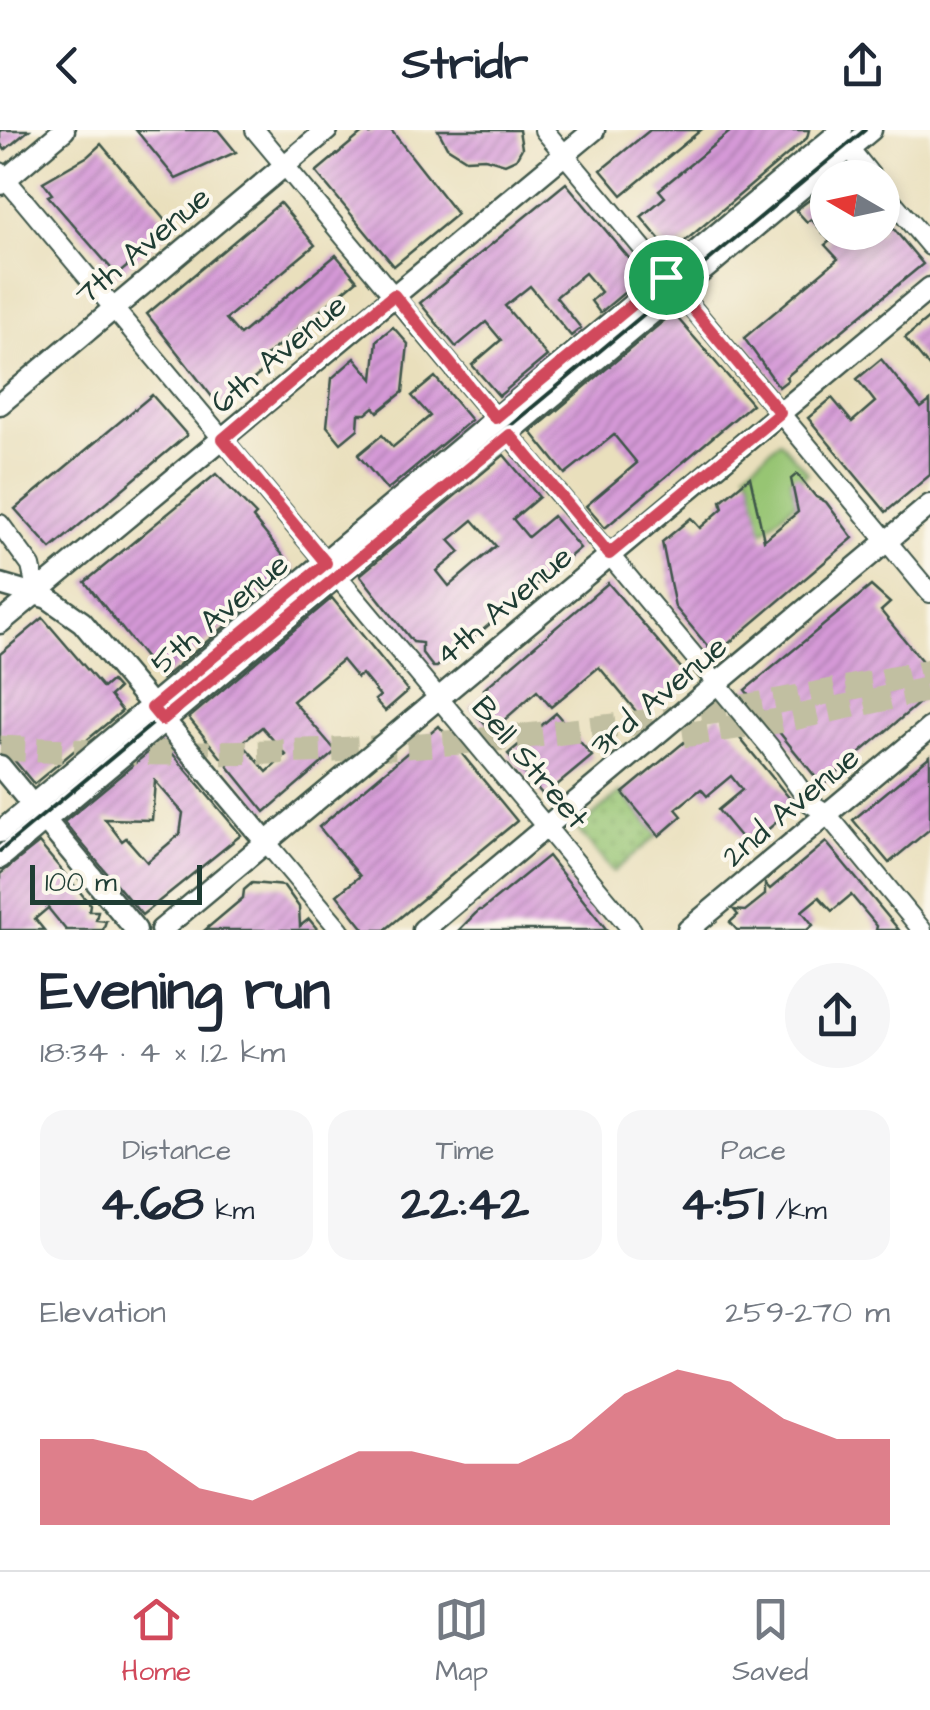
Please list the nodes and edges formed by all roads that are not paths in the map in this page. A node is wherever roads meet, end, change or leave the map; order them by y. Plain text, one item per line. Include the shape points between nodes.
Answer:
1 (64, 130) edge
2 (255, 130) edge
3 (326, 130) edge
4 (544, 130) edge
5 (594, 130) edge
6 (871, 130) edge
7 (841, 136) edge
8 (565, 154) junction
9 (859, 160) edge
10 (284, 166) junction
11 (2, 178) edge
12 (900, 210) edge
13 (930, 246) edge
14 (672, 284) junction
15 (930, 288) edge
16 (394, 295) junction
17 (113, 308) junction
18 (3, 403) edge
19 (780, 413) junction
20 (495, 418) junction
21 (510, 435) junction
22 (223, 439) junction
23 (930, 505) edge
24 (0, 524) edge
25 (887, 541) junction
26 (609, 554) junction
27 (332, 570) junction
28 (0, 584) edge
29 (37, 593) junction
30 (930, 593) edge
31 (0, 623) edge
32 (718, 685) junction
33 (439, 698) junction
34 (157, 714) junction
35 (930, 728) edge
36 (0, 766) edge
37 (39, 813) junction
38 (826, 813) junction
39 (546, 827) junction
40 (0, 832) edge
41 (266, 842) junction
42 (0, 858) edge
43 (136, 930) edge
44 (161, 930) edge
45 (340, 930) edge
46 (423, 930) edge
47 (632, 930) edge
48 (688, 930) edge
49 (922, 930) edge

1 - 11 main road
2 - 10 street
3 - 10 main road, 7th Avenue
4 - 8 street
5 - 8 main road, 6th Avenue
6 - 7 main road, 5th Avenue
7 - 9 street
7 - 14 main road, 5th Avenue
8 - 14 street
8 - 16 main road, 6th Avenue
10 - 16 street
10 - 17 main road, 7th Avenue
11 - 17 street, Bell Street
12 - 13 street
14 - 19 street
14 - 20 main road, 5th Avenue
14 - 21 main road, 5th Avenue
15 - 19 main road, 4th Avenue
16 - 20 street
16 - 22 main road, 6th Avenue
17 - 18 main road, 7th Avenue
17 - 22 street, Bell Street
19 - 25 street
19 - 26 main road, 4th Avenue
20 - 21 street
20 - 27 main road, 5th Avenue
21 - 26 street
21 - 27 main road, 5th Avenue
22 - 27 street, Bell Street
22 - 29 main road, 6th Avenue
23 - 25 main road, 3rd Avenue
24 - 29 street via 31,566
25 - 30 street
25 - 32 main road, 3rd Avenue
26 - 32 street
26 - 33 main road, 4th Avenue
27 - 33 street, Bell Street
27 - 34 main road, 5th Avenue
28 - 29 main road
29 - 31 main road, 6th Avenue
29 - 34 main road via 82,622
32 - 38 street via 810,803
32 - 39 main road, 3rd Avenue
33 - 39 street, Bell Street
33 - 41 main road, 4th Avenue
34 - 37 main road, 5th Avenue
34 - 41 main road
35 - 38 main road, 2nd Avenue
36 - 37 main road
37 - 40 main road, 5th Avenue
37 - 42 main road, 5th Avenue
37 - 43 main road
38 - 48 main road, 2nd Avenue
38 - 49 street
39 - 46 main road, 3rd Avenue
39 - 47 street, Bell Street
41 - 44 main road, 4th Avenue
41 - 45 street

